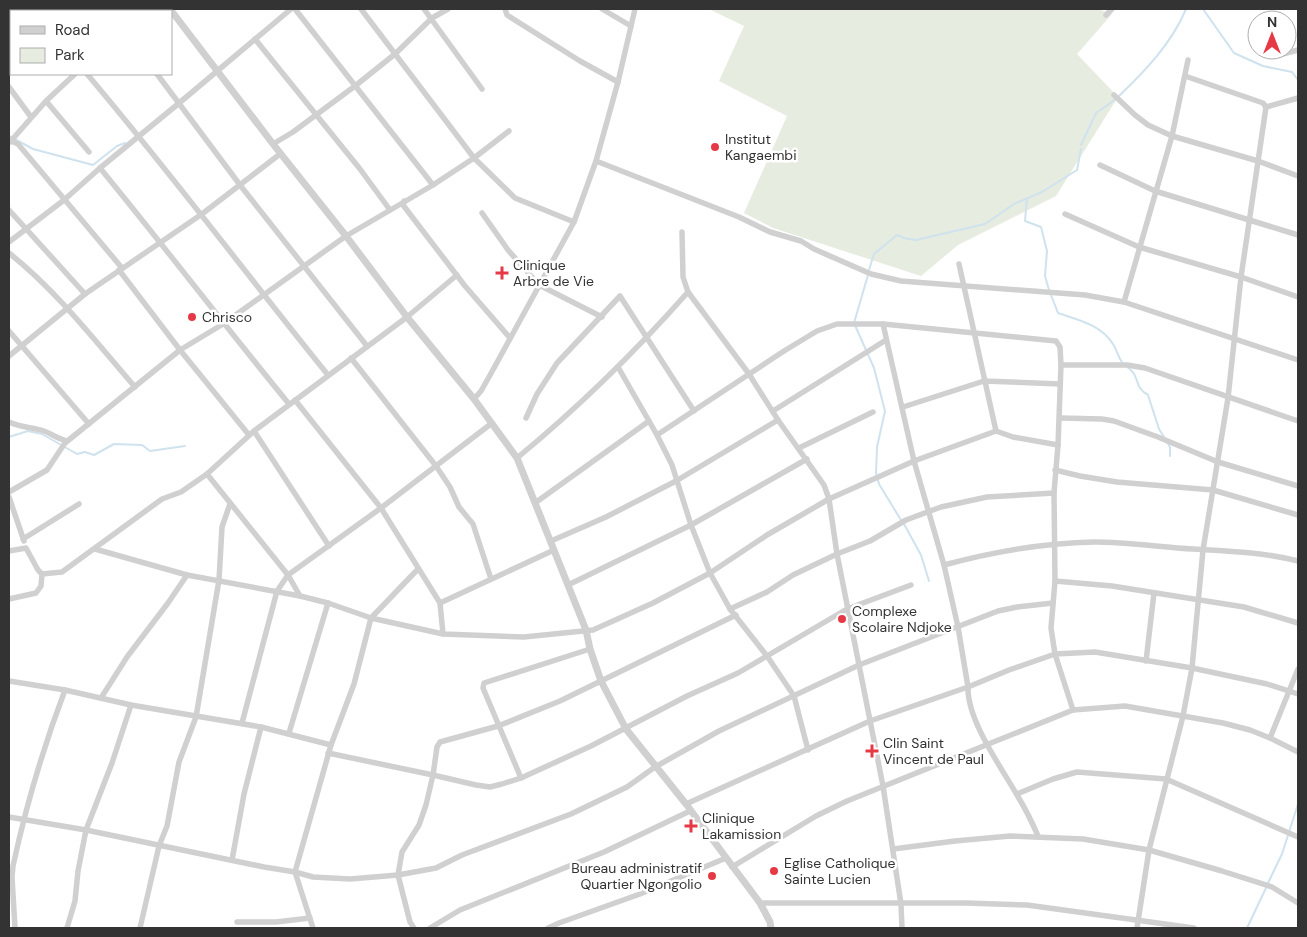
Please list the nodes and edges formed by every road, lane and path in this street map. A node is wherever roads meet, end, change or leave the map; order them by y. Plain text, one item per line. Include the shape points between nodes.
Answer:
1 (291, 9) edge
2 (295, 9) edge
3 (361, 9) edge
4 (424, 9) edge
5 (448, 9) edge
6 (505, 9) edge
7 (602, 9) edge
8 (635, 9) edge
9 (1112, 9) edge
10 (172, 12) edge
11 (1106, 15) dead end
12 (432, 18) junction
13 (631, 26) junction
14 (255, 39) junction
15 (395, 54) junction
16 (1188, 60) dead end
17 (217, 72) junction
18 (73, 75) edge
19 (88, 75) edge
20 (157, 75) edge
21 (1185, 76) junction
22 (618, 82) junction
23 (355, 86) junction
24 (9, 87) edge
25 (482, 89) dead end
26 (1114, 95) dead end
27 (1298, 98) edge
28 (46, 100) junction
29 (178, 104) junction
30 (1266, 107) junction
31 (316, 114) junction
32 (31, 117) junction
33 (509, 131) dead end
34 (9, 133) edge
35 (16, 135) junction
36 (140, 135) junction
37 (1172, 136) junction
38 (10, 142) edge
39 (272, 144) junction
40 (89, 152) dead end
41 (280, 154) junction
42 (474, 158) junction
43 (596, 161) junction
44 (1258, 161) junction
45 (1100, 165) dead end
46 (100, 168) junction
47 (1298, 176) edge
48 (240, 185) junction
49 (433, 185) junction
50 (1155, 191) junction
51 (64, 200) junction
52 (404, 200) junction
53 (9, 210) edge
54 (390, 210) junction
55 (482, 213) dead end
56 (202, 214) junction
57 (1065, 214) dead end
58 (1250, 221) junction
59 (574, 222) junction
60 (25, 230) junction
61 (682, 232) dead end
62 (1298, 235) edge
63 (346, 236) junction
64 (9, 242) edge
65 (160, 242) junction
66 (1139, 247) junction
67 (9, 253) edge
68 (959, 264) dead end
69 (305, 266) junction
70 (121, 269) junction
71 (457, 275) junction
72 (1241, 277) junction
73 (539, 285) junction
74 (964, 285) junction
75 (688, 292) junction
76 (86, 294) junction
77 (263, 295) junction
78 (1298, 297) edge
79 (1124, 302) junction
80 (67, 308) junction
81 (407, 317) junction
82 (602, 317) junction
83 (223, 324) junction
84 (883, 324) junction
85 (9, 331) edge
86 (974, 333) junction
87 (647, 337) junction
88 (1235, 337) junction
89 (510, 338) junction
90 (886, 340) junction
91 (21, 345) junction
92 (367, 346) junction
93 (180, 350) junction
94 (9, 356) edge
95 (351, 358) junction
96 (1298, 360) edge
97 (1061, 365) junction
98 (618, 367) junction
99 (749, 374) junction
100 (328, 375) junction
101 (984, 381) junction
102 (1060, 384) junction
103 (135, 387) junction
104 (1228, 398) junction
105 (474, 399) junction
106 (295, 400) junction
107 (289, 404) junction
108 (903, 408) junction
109 (694, 411) junction
110 (773, 412) junction
111 (873, 412) dead end
112 (526, 418) dead end
113 (1060, 418) junction
114 (778, 420) junction
115 (1298, 420) edge
116 (648, 421) junction
117 (9, 422) edge
118 (492, 423) junction
119 (89, 424) junction
120 (996, 431) junction
121 (252, 433) junction
122 (658, 435) junction
123 (64, 444) junction
124 (1058, 445) junction
125 (798, 448) junction
126 (517, 458) junction
127 (806, 459) junction
128 (914, 460) junction
129 (1218, 462) junction
130 (436, 466) junction
131 (1055, 470) junction
132 (207, 474) junction
133 (676, 481) junction
134 (1298, 486) edge
135 (1213, 490) junction
136 (9, 492) edge
137 (1054, 493) junction
138 (9, 497) edge
139 (829, 499) junction
140 (535, 503) junction
141 (79, 504) dead end
142 (230, 504) junction
143 (381, 508) junction
144 (929, 512) junction
145 (1298, 515) edge
146 (691, 525) junction
147 (23, 539) junction
148 (551, 541) junction
149 (1054, 545) junction
150 (329, 546) junction
151 (26, 548) junction
152 (95, 549) junction
153 (554, 550) junction
154 (1203, 550) junction
155 (9, 551) edge
156 (837, 554) junction
157 (1298, 561) edge
158 (944, 565) junction
159 (418, 569) junction
160 (710, 572) junction
161 (42, 574) junction
162 (187, 575) junction
163 (288, 575) junction
164 (491, 579) junction
165 (219, 580) junction
166 (1055, 581) junction
167 (568, 585) junction
168 (911, 585) dead end
169 (277, 591) junction
170 (1154, 593) junction
171 (300, 596) junction
172 (9, 600) edge
173 (1198, 601) junction
174 (328, 603) junction
175 (440, 603) junction
176 (1053, 603) junction
177 (848, 608) junction
178 (730, 609) junction
179 (736, 616) junction
180 (371, 618) junction
181 (1298, 623) edge
182 (958, 627) junction
183 (586, 630) junction
184 (443, 634) junction
185 (590, 649) junction
186 (1055, 654) junction
187 (767, 656) junction
188 (1146, 661) junction
189 (859, 665) junction
190 (1192, 668) junction
191 (1298, 669) edge
192 (602, 680) junction
193 (9, 681) edge
194 (968, 687) junction
195 (65, 690) junction
196 (1289, 691) junction
197 (1298, 694) edge
198 (794, 696) junction
199 (101, 698) junction
200 (131, 705) junction
201 (1073, 710) junction
202 (1183, 716) junction
203 (196, 717) junction
204 (870, 721) junction
205 (242, 723) junction
206 (498, 726) junction
207 (261, 727) junction
208 (626, 729) junction
209 (289, 733) junction
210 (1270, 738) junction
211 (986, 744) junction
212 (331, 745) junction
213 (808, 750) junction
214 (1298, 752) edge
215 (328, 754) junction
216 (655, 767) junction
217 (433, 774) junction
218 (521, 778) junction
219 (1166, 779) junction
220 (883, 786) junction
221 (1017, 794) junction
222 (686, 804) junction
223 (690, 811) junction
224 (9, 817) edge
225 (23, 819) junction
226 (86, 830) junction
227 (1038, 836) junction
228 (1298, 837) edge
229 (159, 846) junction
230 (893, 849) junction
231 (1150, 850) junction
232 (726, 858) junction
233 (232, 860) junction
234 (732, 867) junction
235 (296, 872) junction
236 (398, 875) junction
237 (760, 903) junction
238 (1298, 903) edge
239 (901, 904) junction
240 (310, 918) junction
241 (1138, 920) junction
242 (236, 922) dead end
243 (15, 928) edge
244 (67, 928) edge
245 (140, 928) edge
246 (313, 928) edge
247 (414, 928) edge
248 (430, 928) edge
249 (548, 928) edge
250 (771, 928) edge
251 (902, 928) edge
252 (1137, 928) edge
253 (1194, 928) edge

1 - 14 street
2 - 23 street
3 - 15 street
4 - 12 street
5 - 12 street
6 - 22 street via 507,15 526,28
7 - 13 street
8 - 13 street
9 - 11 street
10 - 17 street
12 - 15 street
12 - 25 street
13 - 22 street
14 - 17 street
14 - 31 street
15 - 23 street
15 - 42 street
16 - 21 street
17 - 29 street
17 - 39 street
18 - 28 street
19 - 36 street
20 - 29 street
21 - 30 street via 1263,103
21 - 37 street
22 - 43 street
23 - 31 street
23 - 49 street
24 - 32 street
26 - 37 street via 1135,116
27 - 30 street
28 - 32 street
28 - 40 street
29 - 36 street
29 - 48 street
30 - 44 street
31 - 39 street
31 - 54 street
32 - 35 street
33 - 42 street
34 - 35 street
35 - 38 street
36 - 46 street
36 - 56 street
37 - 44 street
37 - 50 street
38 - 51 street via 18,144
39 - 41 street
41 - 48 street
41 - 63 street
42 - 49 street
42 - 59 street via 515,198
43 - 59 street
43 - 74 street via 770,232 801,241 871,274 901,281
44 - 47 street
44 - 58 street
45 - 50 street
46 - 51 street
46 - 65 street
48 - 56 street
48 - 69 street
49 - 52 street
50 - 58 street
50 - 66 street
51 - 60 street
51 - 70 street
52 - 54 street
52 - 71 street via 403,205
53 - 60 street
54 - 63 street
55 - 73 street via 508,250
56 - 65 street
56 - 77 street
57 - 66 street
58 - 62 street
58 - 72 street
59 - 73 street
60 - 64 street
60 - 76 street
61 - 75 street via 684,278
63 - 69 street
63 - 81 street
65 - 70 street
65 - 83 street
66 - 72 street
66 - 79 street
67 - 80 street
68 - 74 street
69 - 77 street
69 - 92 street
70 - 76 street
70 - 93 street
71 - 81 street
71 - 89 street
72 - 78 street
72 - 88 street
73 - 82 street
73 - 89 street
74 - 79 street via 1085,294
74 - 86 street
75 - 87 street
75 - 99 street
76 - 80 street
77 - 83 street
77 - 100 street
79 - 88 street
80 - 91 street
80 - 103 street
81 - 92 street
81 - 105 street
82 - 87 street via 620,296
82 - 112 street via 557,363
83 - 93 street
83 - 107 street
84 - 86 street
84 - 90 street
84 - 99 street via 837,324 818,331
85 - 91 street
86 - 97 street via 1056,341 1060,347
86 - 101 street
87 - 98 street
87 - 109 street
88 - 96 street
88 - 104 street
89 - 105 street
90 - 108 street
90 - 110 street
91 - 94 street
91 - 119 street
92 - 95 street
93 - 103 street
93 - 121 street
95 - 100 street
95 - 130 street
97 - 102 street
97 - 104 street via 1145,368
98 - 116 street
98 - 126 street
99 - 109 street
99 - 110 street
100 - 106 street
101 - 102 street
101 - 108 street
101 - 120 street
102 - 113 street
103 - 119 street
104 - 115 street
104 - 129 street
105 - 118 street
106 - 107 street
106 - 143 street
107 - 121 street
108 - 128 street
109 - 122 street
110 - 114 street
111 - 125 street
113 - 124 street
113 - 129 street via 1114,421
114 - 125 street
114 - 133 street
116 - 122 street
116 - 140 street
117 - 123 street via 45,431
118 - 126 street
118 - 130 street
119 - 123 street
120 - 124 street
120 - 128 street
121 - 132 street
121 - 150 street
122 - 133 street
123 - 136 street via 47,470
124 - 131 street
125 - 127 street
126 - 140 street
127 - 139 street via 824,485
127 - 146 street
128 - 139 street
128 - 144 street
129 - 134 street
129 - 135 street
130 - 143 street
130 - 164 street via 459,507 474,524
131 - 135 street via 1117,482
131 - 137 street
132 - 142 street
132 - 152 street via 181,492 162,499
133 - 146 street
133 - 148 street
135 - 145 street
135 - 154 street
137 - 144 street via 987,497
137 - 149 street
138 - 147 street
139 - 156 street
139 - 160 street
140 - 148 street
141 - 147 street
142 - 163 street
142 - 165 street via 222,527
143 - 150 street
143 - 159 street
144 - 156 street
144 - 158 street
146 - 160 street
146 - 167 street
147 - 151 street
148 - 153 street
149 - 154 street via 1094,542
149 - 158 street via 973,557
149 - 166 street
150 - 163 street
151 - 155 street
151 - 161 street
152 - 161 street via 62,572
152 - 162 street
153 - 164 street
153 - 167 street
154 - 157 street via 1261,553
154 - 173 street
156 - 177 street
156 - 178 street
158 - 182 street
159 - 175 street
159 - 180 street
160 - 178 street
160 - 183 street via 600,628
161 - 172 street via 41,586 36,593
162 - 165 street
162 - 199 street
163 - 169 street
163 - 171 street
164 - 175 street
165 - 169 street
165 - 203 street
166 - 170 street
166 - 176 street
167 - 183 street
168 - 177 street
169 - 171 street
169 - 205 street
170 - 173 street
170 - 188 street
171 - 174 street
173 - 181 street via 1244,607
173 - 190 street
174 - 180 street
174 - 209 street
175 - 184 street
176 - 182 street via 998,611
176 - 186 street via 1051,628
177 - 187 street
177 - 189 street
178 - 179 street
179 - 187 street
179 - 192 street
180 - 184 street
180 - 212 street via 354,684
182 - 189 street
182 - 194 street
183 - 184 street via 524,637
183 - 185 street
185 - 192 street
185 - 206 street via 484,683
186 - 188 street via 1095,652
186 - 194 street
186 - 201 street
187 - 198 street
187 - 208 street
188 - 190 street
189 - 198 street
189 - 204 street
190 - 196 street
190 - 202 street
191 - 196 street
192 - 206 street
192 - 208 street
193 - 195 street
194 - 204 street
194 - 211 street via 971,707
195 - 199 street
195 - 225 street
196 - 197 street
196 - 210 street
198 - 213 street
198 - 216 street via 719,731
199 - 200 street
200 - 203 street
200 - 226 street
201 - 202 street via 1125,706
201 - 211 street
202 - 210 street via 1223,723
202 - 219 street
203 - 205 street
203 - 229 street via 179,762 167,826
204 - 213 street
204 - 220 street
205 - 207 street
206 - 217 street via 440,742
206 - 218 street
207 - 209 street
207 - 233 street
208 - 216 street
208 - 218 street
209 - 212 street
210 - 214 street
211 - 220 street
211 - 221 street
212 - 215 street
213 - 222 street
215 - 217 street
215 - 235 street
216 - 222 street
216 - 236 street via 627,787 571,814 462,854 436,868
217 - 218 street via 490,787
217 - 236 street via 426,805 402,852
219 - 221 street via 1077,772
219 - 228 street
219 - 231 street
220 - 230 street
220 - 234 street via 816,816
221 - 227 street
222 - 223 street
223 - 232 street
223 - 248 street via 604,852 460,910
224 - 225 street
225 - 226 street
225 - 243 street via 12,877
226 - 229 street
226 - 244 street via 75,901
227 - 230 street via 1010,836
227 - 231 street
229 - 233 street
229 - 245 street
230 - 239 street
231 - 238 street via 1267,886
231 - 241 street
232 - 234 street
232 - 249 street
233 - 235 street
234 - 237 street
235 - 236 street via 336,879
235 - 240 street
236 - 247 street
237 - 239 street
237 - 250 street
239 - 241 street via 1027,905
239 - 251 street
240 - 242 street
240 - 246 street
241 - 252 street
241 - 253 street

